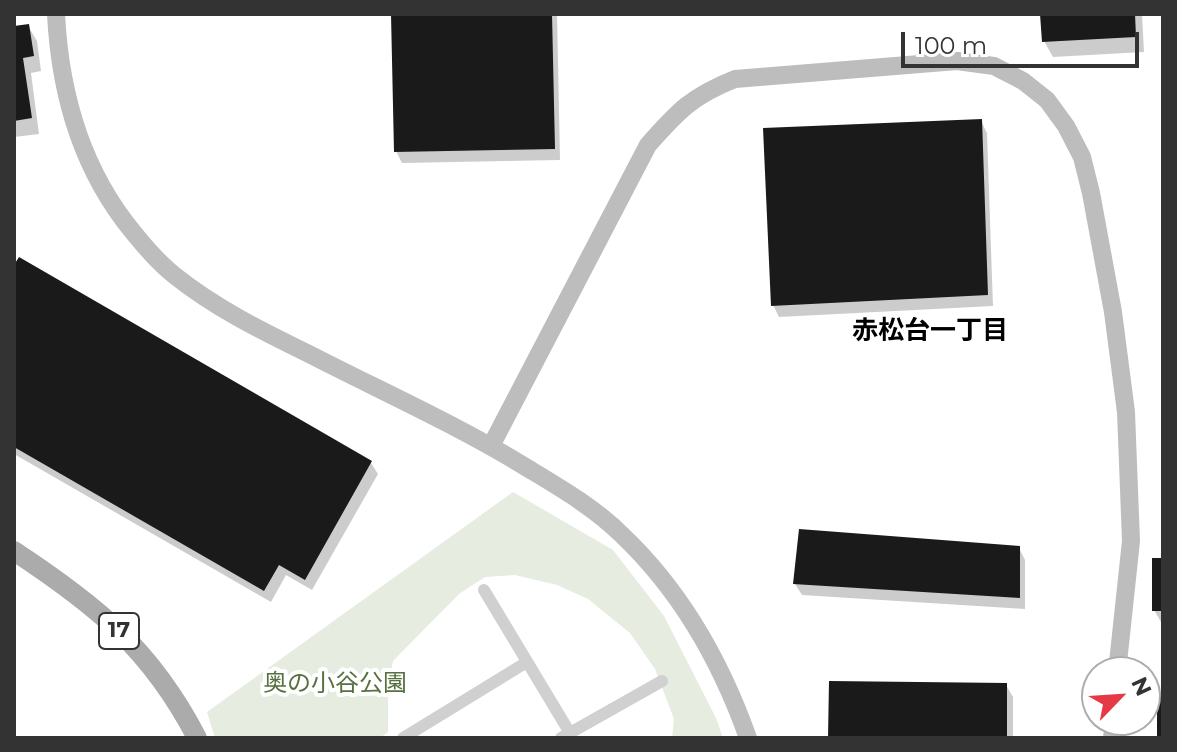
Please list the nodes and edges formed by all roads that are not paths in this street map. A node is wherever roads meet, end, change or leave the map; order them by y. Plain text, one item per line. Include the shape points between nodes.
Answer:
1 (56, 14) edge
2 (491, 446) junction
3 (14, 551) edge
4 (484, 590) dead end
5 (1119, 656) edge
6 (527, 662) junction
7 (662, 681) dead end
8 (565, 735) edge
9 (197, 738) edge
10 (403, 738) edge
11 (748, 738) edge

1 - 2 street via 60,67 82,151 120,216 172,274 237,318
2 - 5 street via 648,145 679,110 705,91 735,79 957,61 994,66 1047,100 1082,157 1091,193 1126,412 1131,541
2 - 11 street via 592,511 656,570 721,668
3 - 9 main road, 17 via 88,603 139,650 168,686
4 - 6 street
6 - 8 street
6 - 10 street
7 - 8 street

